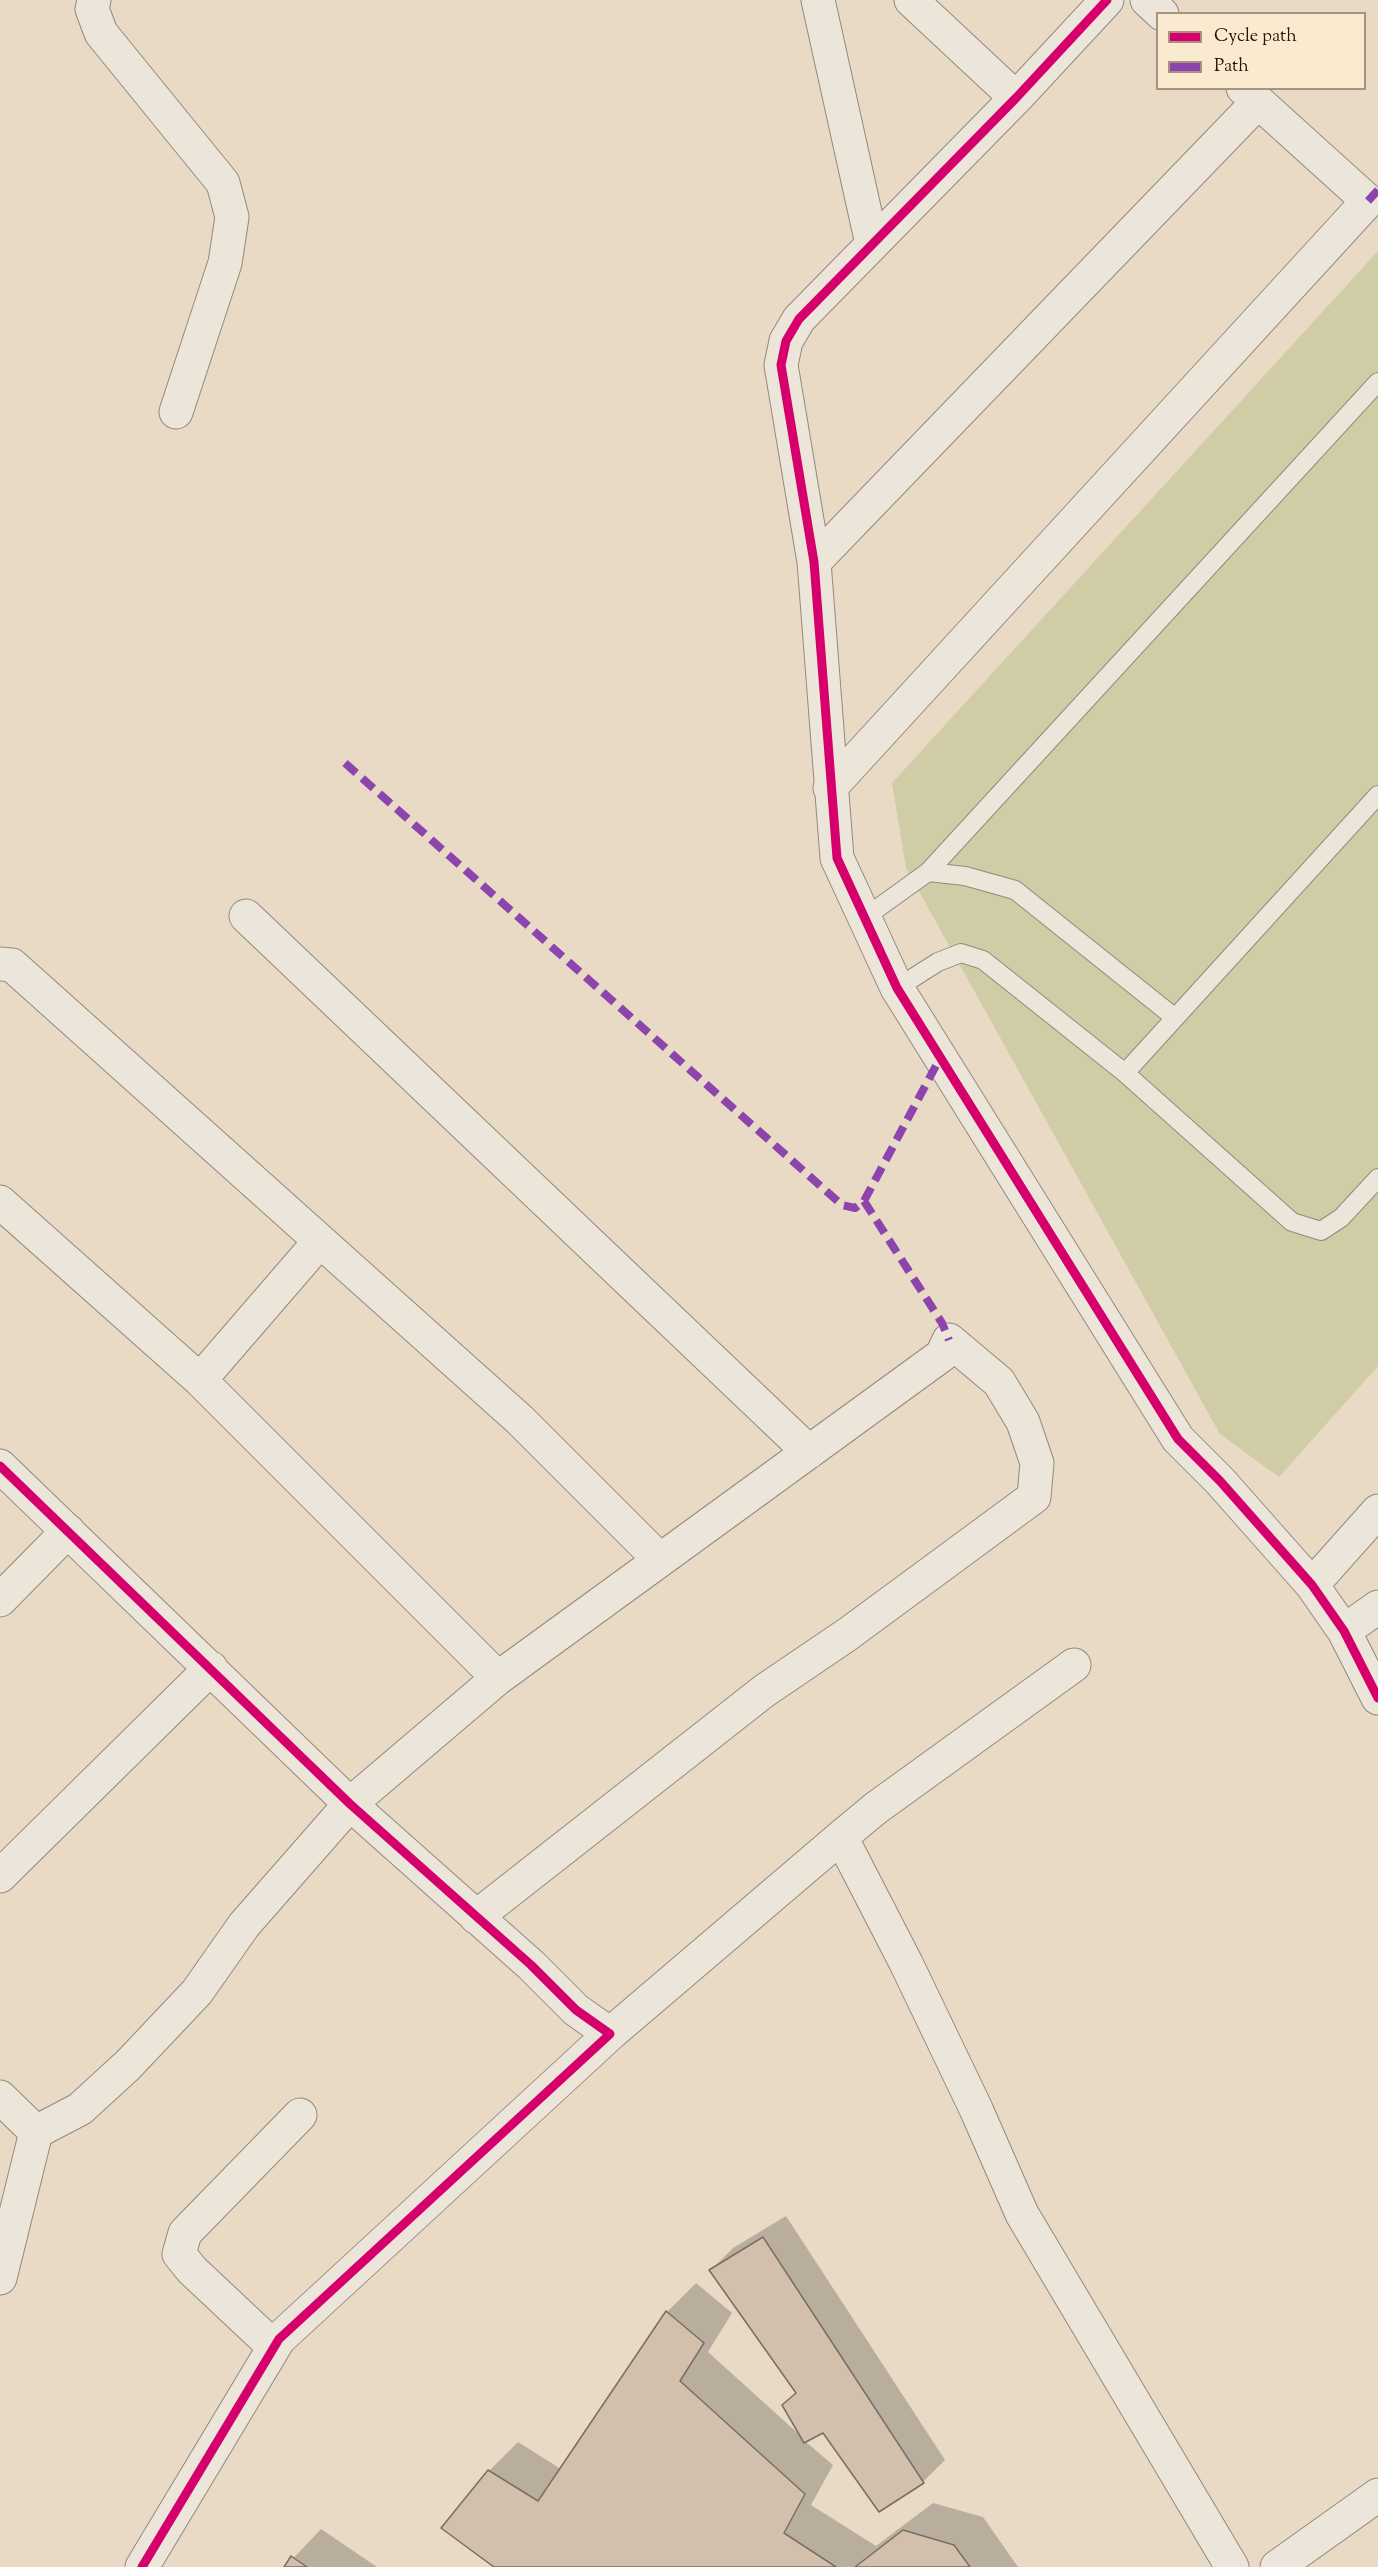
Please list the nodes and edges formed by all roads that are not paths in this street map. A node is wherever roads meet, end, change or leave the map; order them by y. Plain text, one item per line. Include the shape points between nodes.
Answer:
1 (94, 0) edge
2 (818, 0) edge
3 (911, 0) edge
4 (1107, 0) edge
5 (1147, 0) edge
6 (1160, 12) edge
7 (1250, 95) edge
8 (1016, 98) junction
9 (872, 243) junction
10 (1378, 382) edge
11 (176, 412) dead end
12 (814, 562) junction
13 (830, 788) junction
14 (1378, 795) edge
15 (928, 872) junction
16 (246, 916) dead end
17 (864, 918) junction
18 (0, 964) edge
19 (897, 988) junction
20 (1174, 1017) junction
21 (1125, 1073) junction
22 (1378, 1178) edge
23 (0, 1202) edge
24 (320, 1241) junction
25 (200, 1380) junction
26 (809, 1452) junction
27 (0, 1466) edge
28 (1378, 1511) edge
29 (68, 1531) junction
30 (660, 1560) junction
31 (1312, 1585) junction
32 (0, 1600) edge
33 (1378, 1607) edge
34 (1344, 1631) junction
35 (1074, 1665) dead end
36 (211, 1668) junction
37 (498, 1678) junction
38 (1378, 1698) edge
39 (350, 1804) junction
40 (841, 1837) junction
41 (0, 1876) edge
42 (476, 1917) junction
43 (610, 2034) junction
44 (0, 2097) edge
45 (300, 2115) dead end
46 (36, 2132) junction
47 (0, 2278) edge
48 (274, 2347) junction
49 (1378, 2495) edge
50 (142, 2567) edge
51 (1232, 2567) edge
52 (1277, 2567) edge

1 - 11 street via 92,9 100,33 223,183 232,218 225,263
2 - 9 street
3 - 8 street
4 - 8 street
5 - 6 street
7 - 12 street
7 - 13 street via 1368,201
8 - 9 street
9 - 12 street via 799,319 786,341 781,365
10 - 15 lane
12 - 13 street
13 - 17 street via 837,858
14 - 20 lane
15 - 17 lane
15 - 20 lane via 965,876 1015,890
16 - 26 street
17 - 19 street
18 - 24 street via 12,965
19 - 21 lane via 938,962 961,953 983,960
19 - 31 street via 1178,1439
20 - 21 lane
21 - 22 lane via 1292,1222 1320,1231 1341,1218
23 - 25 street
24 - 25 street
24 - 30 street via 520,1420
25 - 37 street
26 - 30 street
26 - 42 street via 942,1355 949,1340 999,1382 1023,1422 1036,1463 1034,1497 848,1635 764,1691
27 - 29 street
28 - 31 street
29 - 32 street
29 - 36 street
30 - 37 street
31 - 34 street
33 - 34 street
34 - 38 street
35 - 40 street
36 - 39 street
36 - 41 street
37 - 39 street
39 - 42 street
39 - 46 street via 244,1925 197,1992 135,2057 80,2109
40 - 43 street
40 - 51 street via 931,2015 1022,2214
42 - 43 street via 576,2010
43 - 48 street
44 - 46 street
45 - 48 street via 185,2233 179,2254
46 - 47 street
48 - 50 street
49 - 52 street

